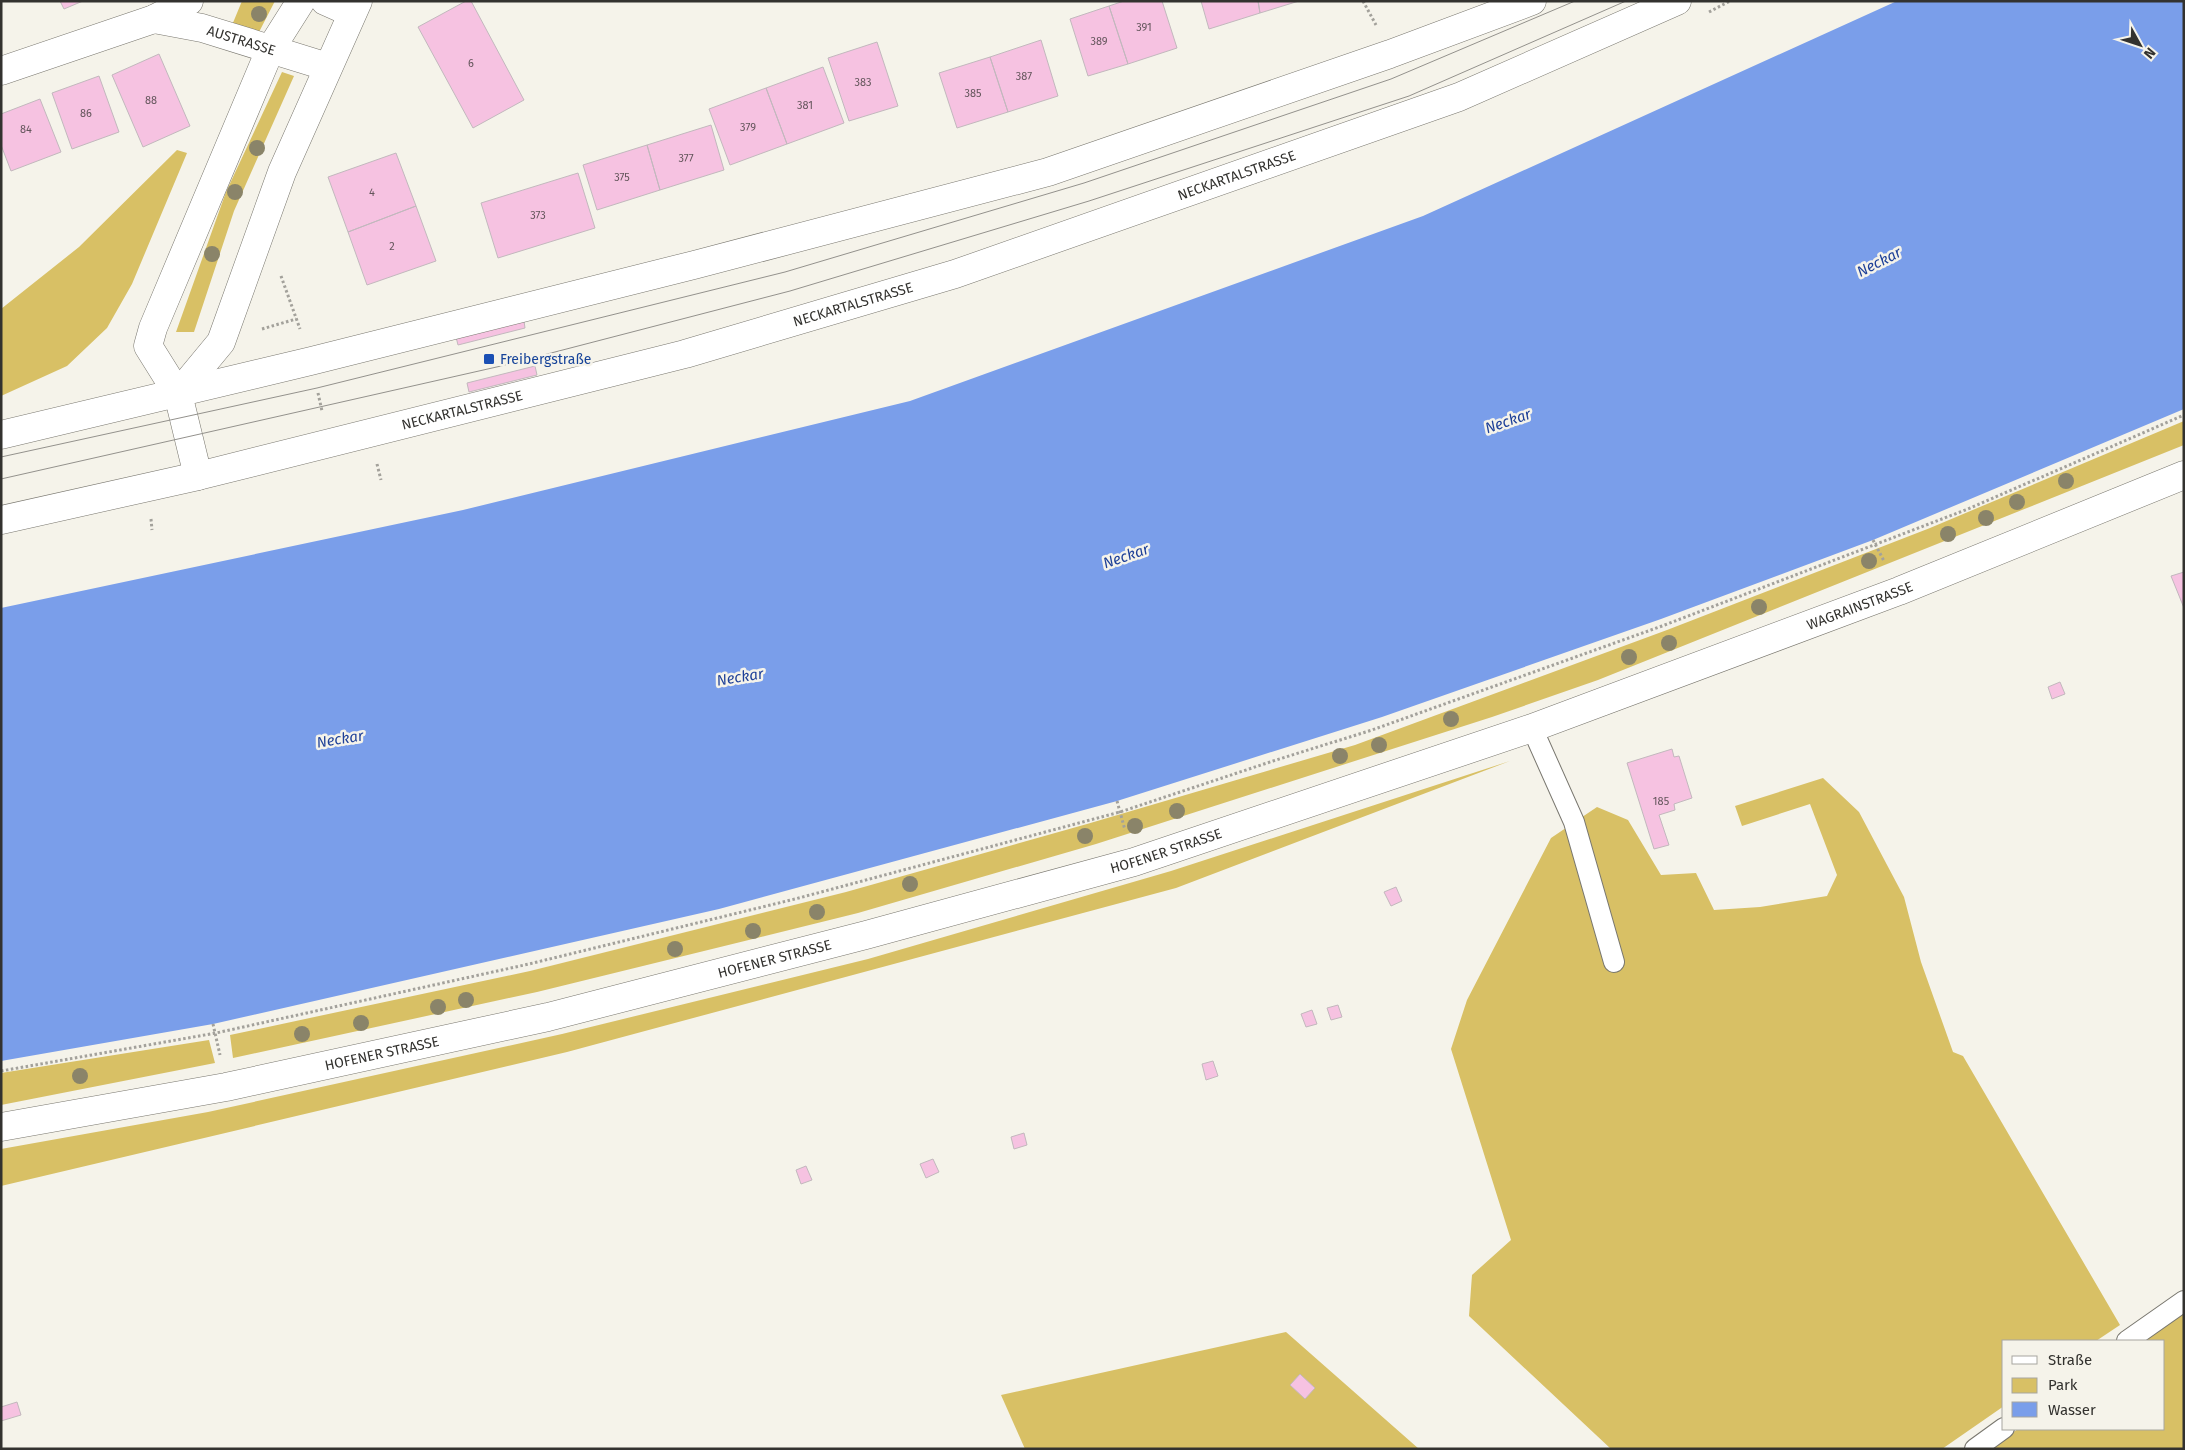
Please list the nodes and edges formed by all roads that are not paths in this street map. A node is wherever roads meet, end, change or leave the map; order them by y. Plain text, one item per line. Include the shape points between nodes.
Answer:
1 (189, 1) edge
2 (301, 1) edge
3 (325, 1) edge
4 (1532, 1) edge
5 (1676, 1) edge
6 (355, 7) edge
7 (154, 19) junction
8 (270, 50) junction
9 (328, 67) junction
10 (1, 71) edge
11 (178, 394) junction
12 (1, 434) edge
13 (2184, 475) edge
14 (198, 476) junction
15 (1, 520) edge
16 (1532, 728) junction
17 (1614, 962) dead end
18 (1, 1127) edge
19 (2184, 1301) edge
20 (2128, 1340) edge
21 (2002, 1429) edge
22 (1975, 1449) edge

1 - 7 street, AUSTRASSE
2 - 8 street
3 - 6 street
4 - 11 street via 1390,54 1048,172 694,265
5 - 14 street, NECKARTALSTRASSE via 1459,97 955,274 685,354
6 - 9 street
7 - 8 street, AUSTRASSE via 202,28
7 - 10 street, AUSTRASSE
8 - 9 street, AUSTRASSE
8 - 11 street via 148,346
9 - 11 street via 282,172 221,342
11 - 12 street
11 - 14 street
13 - 16 street, WAGRAINSTRASSE via 1899,591
14 - 15 street, NECKARTALSTRASSE
16 - 17 lane via 1574,822
16 - 18 street, HOFENER STRASSE via 1134,862 866,935 548,1017 226,1087
19 - 20 lane
21 - 22 lane

